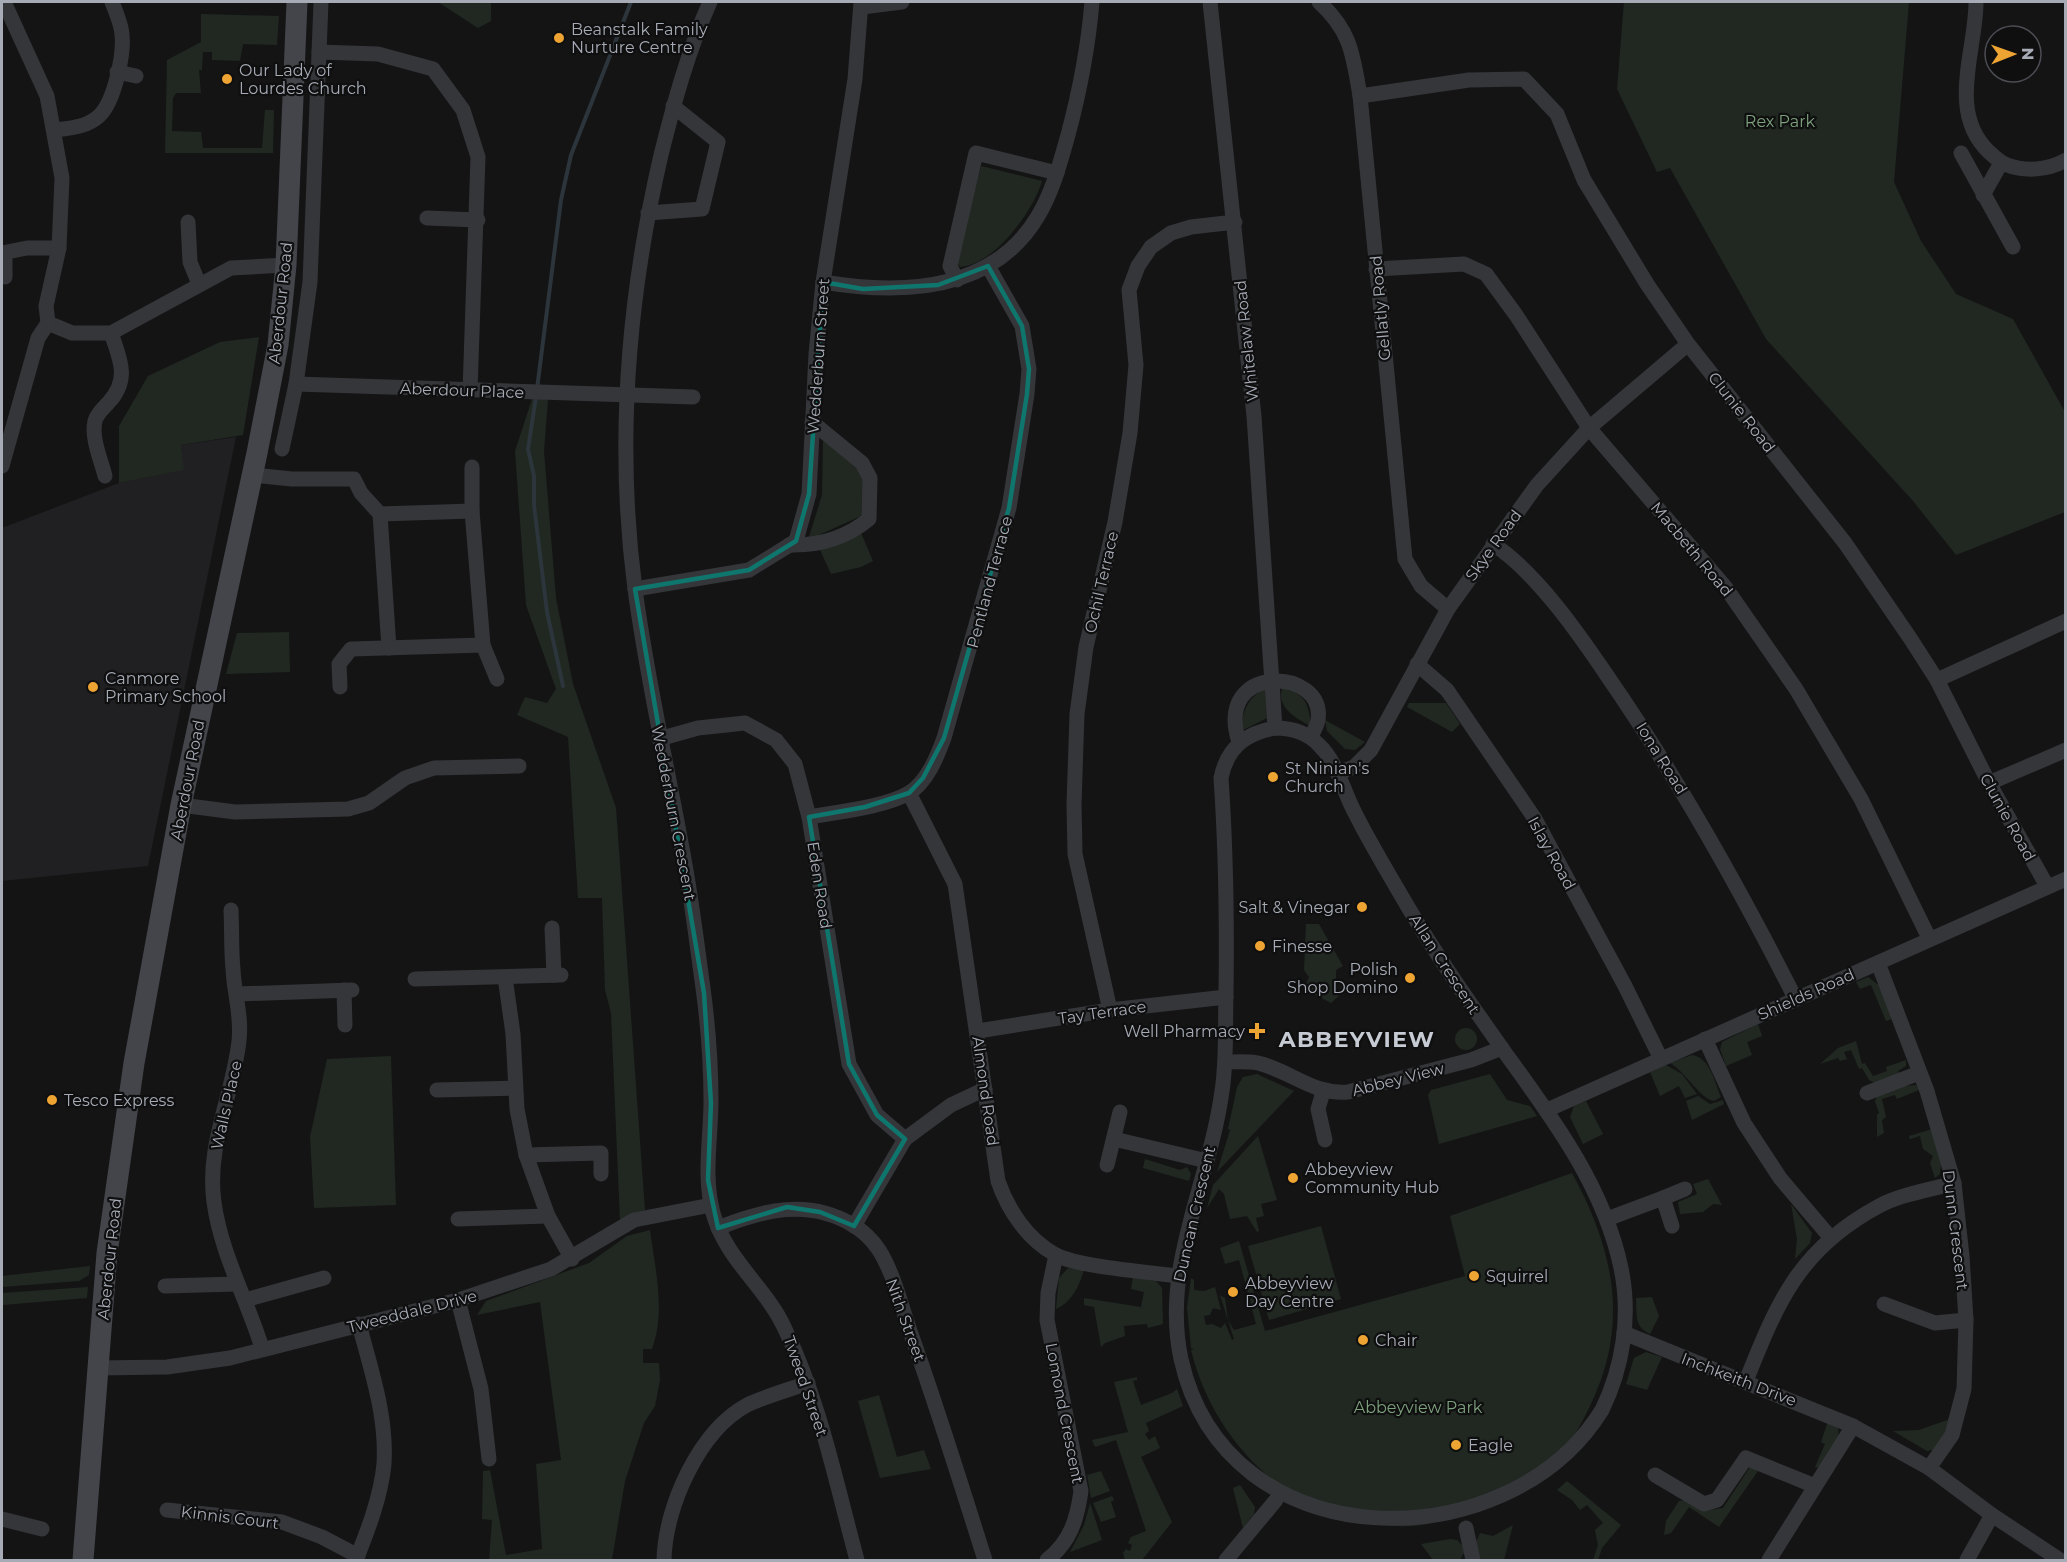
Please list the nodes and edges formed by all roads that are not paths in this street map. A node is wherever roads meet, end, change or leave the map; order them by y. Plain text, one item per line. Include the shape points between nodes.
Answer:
1 (111, 2) edge
2 (297, 2) edge
3 (321, 2) edge
4 (710, 2) edge
5 (902, 2) edge
6 (1092, 2) edge
7 (1210, 2) edge
8 (1319, 2) edge
9 (1976, 2) edge
10 (4, 3) edge
11 (861, 4) edge
12 (319, 52) junction
13 (117, 72) junction
14 (136, 76) dead end
15 (1359, 96) junction
16 (673, 106) junction
17 (56, 130) junction
18 (1961, 153) dead end
19 (2066, 160) edge
20 (2001, 163) junction
21 (1058, 173) junction
22 (1983, 195) junction
23 (648, 213) junction
24 (427, 218) dead end
25 (478, 220) junction
26 (188, 222) dead end
27 (1235, 222) junction
28 (2013, 247) dead end
29 (59, 248) junction
30 (3, 253) edge
31 (286, 265) junction
32 (988, 266) junction
33 (1376, 269) junction
34 (5, 277) dead end
35 (957, 280) junction
36 (823, 282) junction
37 (199, 284) junction
38 (48, 323) junction
39 (111, 333) junction
40 (1688, 344) junction
41 (296, 384) junction
42 (470, 391) junction
43 (627, 397) junction
44 (693, 397) dead end
45 (812, 422) junction
46 (1589, 428) junction
47 (282, 449) dead end
48 (2, 459) edge
49 (472, 467) dead end
50 (252, 475) junction
51 (105, 476) dead end
52 (472, 511) junction
53 (380, 514) junction
54 (1493, 544) junction
55 (789, 545) junction
56 (635, 589) junction
57 (1448, 609) junction
58 (2066, 621) edge
59 (483, 645) junction
60 (389, 648) junction
61 (1417, 664) junction
62 (497, 679) dead end
63 (1937, 680) junction
64 (1272, 681) junction
65 (340, 687) dead end
66 (1275, 729) junction
67 (1311, 738) junction
68 (659, 739) junction
69 (1239, 742) junction
70 (2066, 750) edge
71 (519, 766) dead end
72 (1337, 772) junction
73 (1989, 783) junction
74 (909, 792) junction
75 (181, 805) junction
76 (809, 817) junction
77 (2066, 879) edge
78 (2047, 886) junction
79 (231, 910) dead end
80 (552, 928) dead end
81 (1929, 938) junction
82 (1878, 963) junction
83 (505, 977) junction
84 (415, 979) dead end
85 (237, 994) junction
86 (1226, 997) junction
87 (1796, 998) junction
88 (1110, 1010) junction
89 (345, 1024) dead end
90 (978, 1031) junction
91 (1705, 1040) junction
92 (1502, 1048) junction
93 (1660, 1059) junction
94 (1225, 1062) junction
95 (1918, 1072) junction
96 (515, 1088) junction
97 (985, 1089) junction
98 (437, 1090) dead end
99 (1323, 1092) junction
100 (1867, 1093) dead end
101 (1547, 1110) junction
102 (1120, 1112) dead end
103 (905, 1139) junction
104 (1114, 1139) junction
105 (1325, 1140) dead end
106 (526, 1155) junction
107 (1208, 1161) junction
108 (1107, 1165) dead end
109 (602, 1174) dead end
110 (1954, 1183) junction
111 (1685, 1189) dead end
112 (1663, 1198) junction
113 (711, 1205) junction
114 (548, 1216) junction
115 (459, 1219) dead end
116 (1607, 1219) junction
117 (854, 1226) junction
118 (1672, 1226) dead end
119 (718, 1228) junction
120 (1830, 1237) junction
121 (1056, 1255) junction
122 (572, 1259) junction
123 (1178, 1276) junction
124 (324, 1278) dead end
125 (237, 1284) junction
126 (165, 1286) dead end
127 (245, 1300) junction
128 (458, 1300) junction
129 (1884, 1304) dead end
130 (1966, 1320) junction
131 (359, 1324) junction
132 (1624, 1334) junction
133 (262, 1348) junction
134 (98, 1368) junction
135 (1746, 1381) junction
136 (808, 1383) junction
137 (1853, 1426) junction
138 (489, 1459) dead end
139 (1929, 1468) junction
140 (1655, 1475) dead end
141 (1815, 1486) junction
142 (1540, 1489) dead end
143 (1276, 1500) junction
144 (167, 1510) dead end
145 (1992, 1515) junction
146 (2, 1519) edge
147 (1484, 1521) dead end
148 (1319, 1523) dead end
149 (42, 1529) dead end
150 (357, 1558) edge
151 (84, 1560) edge
152 (664, 1560) edge
153 (856, 1560) edge
154 (985, 1560) edge
155 (1047, 1560) edge
156 (1226, 1560) edge
157 (1473, 1560) edge
158 (1770, 1560) edge
159 (1966, 1560) edge
160 (2060, 1560) edge

1 - 13 street via 123,43
2 - 31 main road, Aberdour Road
3 - 12 street, Aberdour Road
4 - 16 street, Wedderburn Crescent
5 - 11 street
6 - 21 street via 1085,70
7 - 27 street, Whitelaw Road
8 - 15 street, Gellatly Road via 1334,15 1351,46
9 - 20 street via 1967,118 1978,142
10 - 17 street via 47,96
11 - 36 street, Wedderburn Street via 855,79
12 - 25 street via 378,54 433,69 463,110 478,157
12 - 41 street, Aberdour Road via 310,282
13 - 14 street
13 - 17 street via 107,107 98,117 85,125
15 - 33 street, Gellatly Road
15 - 40 street, Clunie Road via 1469,80 1524,79 1557,114 1584,180
16 - 23 street, Wedderburn Crescent
16 - 23 street via 718,142 702,208
17 - 29 street via 62,178
18 - 22 street
19 - 20 street via 2041,169
20 - 22 street
21 - 32 street via 1026,233
21 - 35 street via 976,153 950,266
22 - 28 street
23 - 43 street, Wedderburn Crescent via 631,335
24 - 25 street
25 - 42 street
26 - 37 street via 190,262
27 - 64 street, Whitelaw Road via 1262,514
27 - 88 street, Ochil Terrace via 1171,233 1151,247 1129,290 1136,365 1130,433 1115,522 1086,647 1077,714 1074,804 1075,854
29 - 30 street
29 - 38 street via 46,306
30 - 34 street
31 - 37 street via 231,268
31 - 50 main road, Aberdour Road via 278,345
32 - 35 street
32 - 74 street, Pentland Terrace via 1022,326 1029,369 1027,394 1009,508 962,681 936,758 924,778
33 - 46 street, Macbeth Road via 1464,264 1486,274
33 - 57 street, Gellatly Road via 1405,559 1420,586
35 - 36 street via 938,285 863,289
36 - 45 street, Wedderburn Street
37 - 39 street
38 - 39 street via 72,333
38 - 48 street via 38,338
39 - 51 street via 123,375 115,396 95,421
40 - 46 street, Skye Road
40 - 63 street, Clunie Road via 1845,543
41 - 42 street, Aberdour Place
41 - 47 street, Aberdour Road
42 - 43 street, Aberdour Place
43 - 44 street
43 - 56 street, Wedderburn Crescent via 626,501
45 - 55 street, Wedderburn Street via 809,494 796,541
45 - 55 street via 862,463 870,478 869,519 857,529 814,546
46 - 54 street, Skye Road via 1537,484
46 - 81 street, Macbeth Road via 1726,588 1796,689 1861,799
49 - 52 street
50 - 53 street via 292,479 348,477 354,479 361,494
50 - 75 main road, Aberdour Road
52 - 53 street
52 - 59 street
53 - 60 street
54 - 57 street, Skye Road
54 - 87 street, Iona Road via 1509,555 1579,635 1660,753 1711,837
55 - 56 street via 749,570
56 - 68 street, Wedderburn Crescent
57 - 61 street, Skye Road
58 - 63 street
59 - 60 street
59 - 62 street
60 - 65 street via 351,649 339,664
61 - 72 street, Skye Road via 1371,750 1354,767
61 - 93 street, Islay Road via 1447,690 1534,819
63 - 73 street, Clunie Road
64 - 66 street, Whitelaw Road
64 - 67 street via 1291,682 1307,690 1317,708 1318,720
64 - 69 street via 1251,686 1239,700 1234,718
66 - 67 street, Allan Crescent via 1289,728
66 - 69 street
67 - 72 street, Allan Crescent via 1324,748
68 - 76 street, Eden Road via 698,728 745,723 776,740 795,764
68 - 113 street, Wedderburn Crescent via 685,860 704,993 711,1103
69 - 86 street, Duncan Crescent via 1224,765 1221,778 1227,879
70 - 73 street
71 - 75 street via 434,768 405,778 369,803 348,809 235,813
72 - 92 street, Allan Crescent via 1353,811 1420,928
73 - 78 street, Clunie Road
74 - 76 street, Pentland Terrace via 865,807
74 - 90 street, Almond Road via 956,884
75 - 134 main road, Aberdour Road via 134,1063 107,1253
76 - 103 street, Eden Road via 849,1064 877,1115
77 - 78 street, Shields Road
78 - 81 street, Shields Road
79 - 85 street, Walls Place via 232,971
80 - 83 street via 557,975
81 - 82 street, Shields Road
82 - 87 street, Shields Road
82 - 95 street, Dunn Crescent
83 - 84 street
83 - 96 street
85 - 89 street via 348,990
85 - 125 street, Walls Place via 241,1015 237,1056 212,1173 219,1232
86 - 88 street, Tay Terrace
86 - 94 street, Duncan Crescent
87 - 91 street, Shields Road
88 - 90 street, Tay Terrace
90 - 97 street, Almond Road
91 - 93 street, Shields Road
91 - 120 street via 1744,1123 1780,1178
92 - 99 street, Abbey View via 1471,1060 1348,1092
92 - 101 street, Allan Crescent
93 - 101 street, Shields Road
94 - 99 street, Abbey View via 1258,1063
94 - 107 street, Duncan Crescent
95 - 100 street
95 - 110 street, Dunn Crescent
96 - 98 street
96 - 106 street
97 - 103 street via 951,1105
97 - 121 street, Almond Road via 998,1181 1005,1201 1021,1225
99 - 105 street via 1318,1109
101 - 116 street, Allan Crescent via 1576,1155
102 - 104 street
103 - 117 street
104 - 107 street
104 - 108 street
106 - 109 street via 601,1153
106 - 114 street
107 - 123 street, Duncan Crescent
110 - 120 street via 1881,1205
110 - 130 street, Dunn Crescent
111 - 112 street
112 - 116 street
112 - 118 street
113 - 119 street, Wedderburn Crescent
113 - 122 street, Tweeddale Drive via 634,1220
114 - 115 street
114 - 122 street
116 - 132 street, Allan Crescent via 1621,1268
117 - 119 street, Nith Street via 820,1212 788,1207 754,1214
117 - 154 street, Nith Street via 875,1244 888,1269
119 - 136 street, Tweed Street via 728,1250 776,1311
120 - 135 street via 1795,1275
121 - 123 street, Almond Road
121 - 155 street, Lomond Crescent via 1047,1320 1080,1491 1070,1534
122 - 128 street, Tweeddale Drive
123 - 143 street, Duncan Crescent via 1178,1344 1199,1415 1220,1448
124 - 127 street
125 - 126 street
125 - 127 street, Walls Place
127 - 133 street, Walls Place
128 - 131 street, Tweeddale Drive
128 - 138 street via 481,1389
129 - 130 street via 1935,1323
130 - 139 street, Dunn Crescent via 1965,1389 1952,1435
131 - 133 street, Tweeddale Drive
131 - 150 street via 379,1401 384,1464 379,1493
132 - 135 street, Inchkeith Drive
132 - 142 street, Allan Crescent via 1610,1394 1594,1426 1569,1462
133 - 134 street, Tweeddale Drive via 201,1363
134 - 151 main road, Aberdour Road
135 - 137 street, Inchkeith Drive
136 - 152 street via 747,1405 713,1431 683,1481 664,1546
136 - 153 street, Tweed Street
137 - 139 street, Inchkeith Drive
137 - 141 street
139 - 145 street, Inchkeith Drive
140 - 141 street via 1704,1504 1717,1500 1746,1458
141 - 158 street
143 - 148 street, Duncan Crescent
143 - 156 street
144 - 150 street, Kinnis Court via 282,1522 322,1537
145 - 159 street
145 - 160 street, Inchkeith Drive
146 - 149 street
147 - 157 street via 1459,1530

